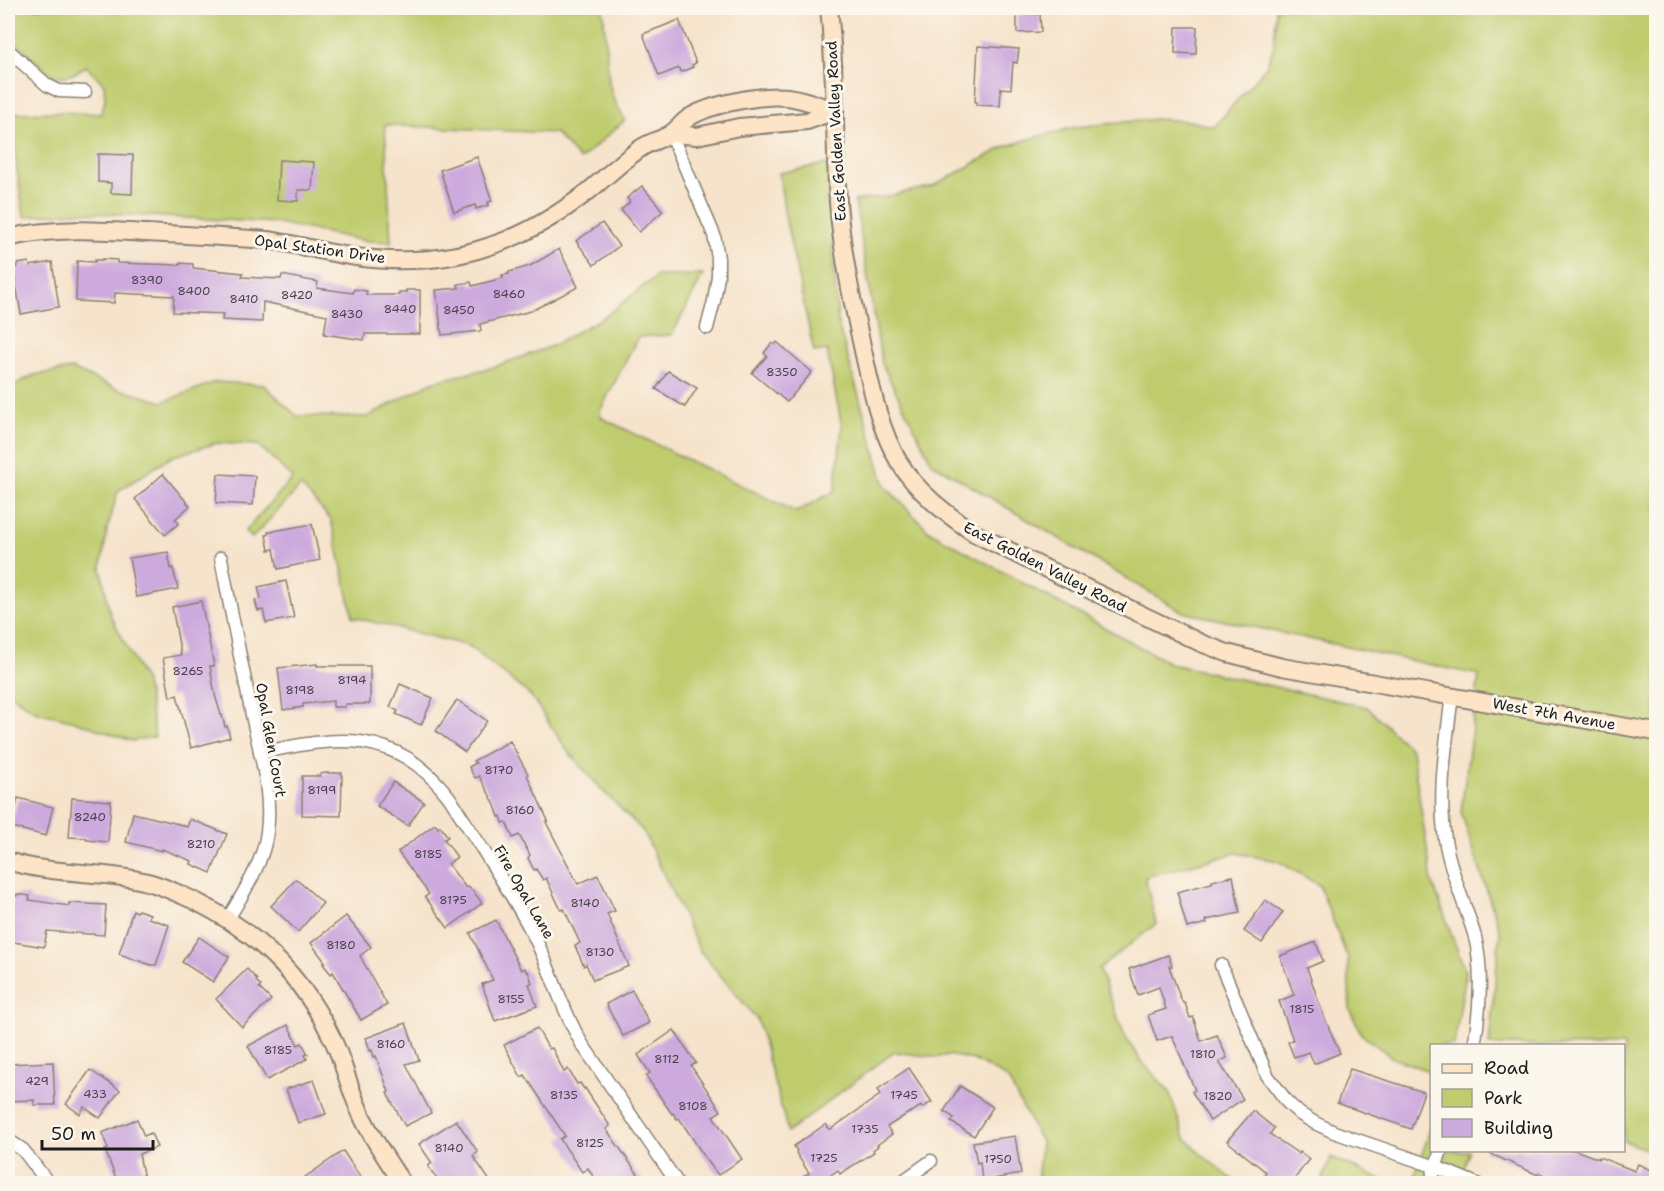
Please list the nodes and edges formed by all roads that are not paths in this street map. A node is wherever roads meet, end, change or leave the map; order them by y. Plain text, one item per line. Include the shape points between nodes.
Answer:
1 (829, 8) edge
2 (8, 50) edge
3 (85, 92) dead end
4 (835, 111) junction
5 (671, 134) junction
6 (8, 238) edge
7 (707, 328) dead end
8 (221, 558) dead end
9 (1452, 695) junction
10 (1656, 732) edge
11 (260, 753) junction
12 (8, 861) edge
13 (228, 919) junction
14 (1221, 964) dead end
15 (1474, 1044) edge
16 (8, 1140) edge
17 (1440, 1152) edge
18 (931, 1161) dead end
19 (1436, 1167) junction
20 (49, 1184) edge
21 (403, 1184) edge
22 (678, 1184) edge
23 (899, 1184) edge
24 (1430, 1184) edge
25 (1477, 1184) edge

1 - 4 street, East Golden Valley Road
2 - 3 street via 47,85 66,93
4 - 5 street, Opal Station Drive via 807,121 739,127 697,136
4 - 5 street, Opal Station Drive via 785,96 754,99 712,107 690,117
4 - 9 street, East Golden Valley Road via 843,244 870,382 898,461 921,492 984,538 1171,630 1227,653 1282,667
5 - 6 street, Opal Station Drive via 638,151 541,223 490,246 440,258 384,259 267,240 89,229
5 - 7 street via 714,236 718,276
8 - 11 street, Opal Glen Court
9 - 10 street, West 7th Avenue
9 - 15 street via 1443,777 1443,823 1450,865 1479,960
11 - 13 street, Opal Glen Court via 269,814 267,834 255,871
11 - 22 street, Fire Opal Lane via 317,741 372,743 397,752 435,779 522,913 570,1024
12 - 13 street via 152,883
13 - 21 street via 284,966 313,1004 340,1056 368,1131
14 - 19 street via 1267,1075 1288,1103 1315,1124
16 - 20 street via 23,1149
17 - 19 street
18 - 23 street
19 - 24 street
19 - 25 street

